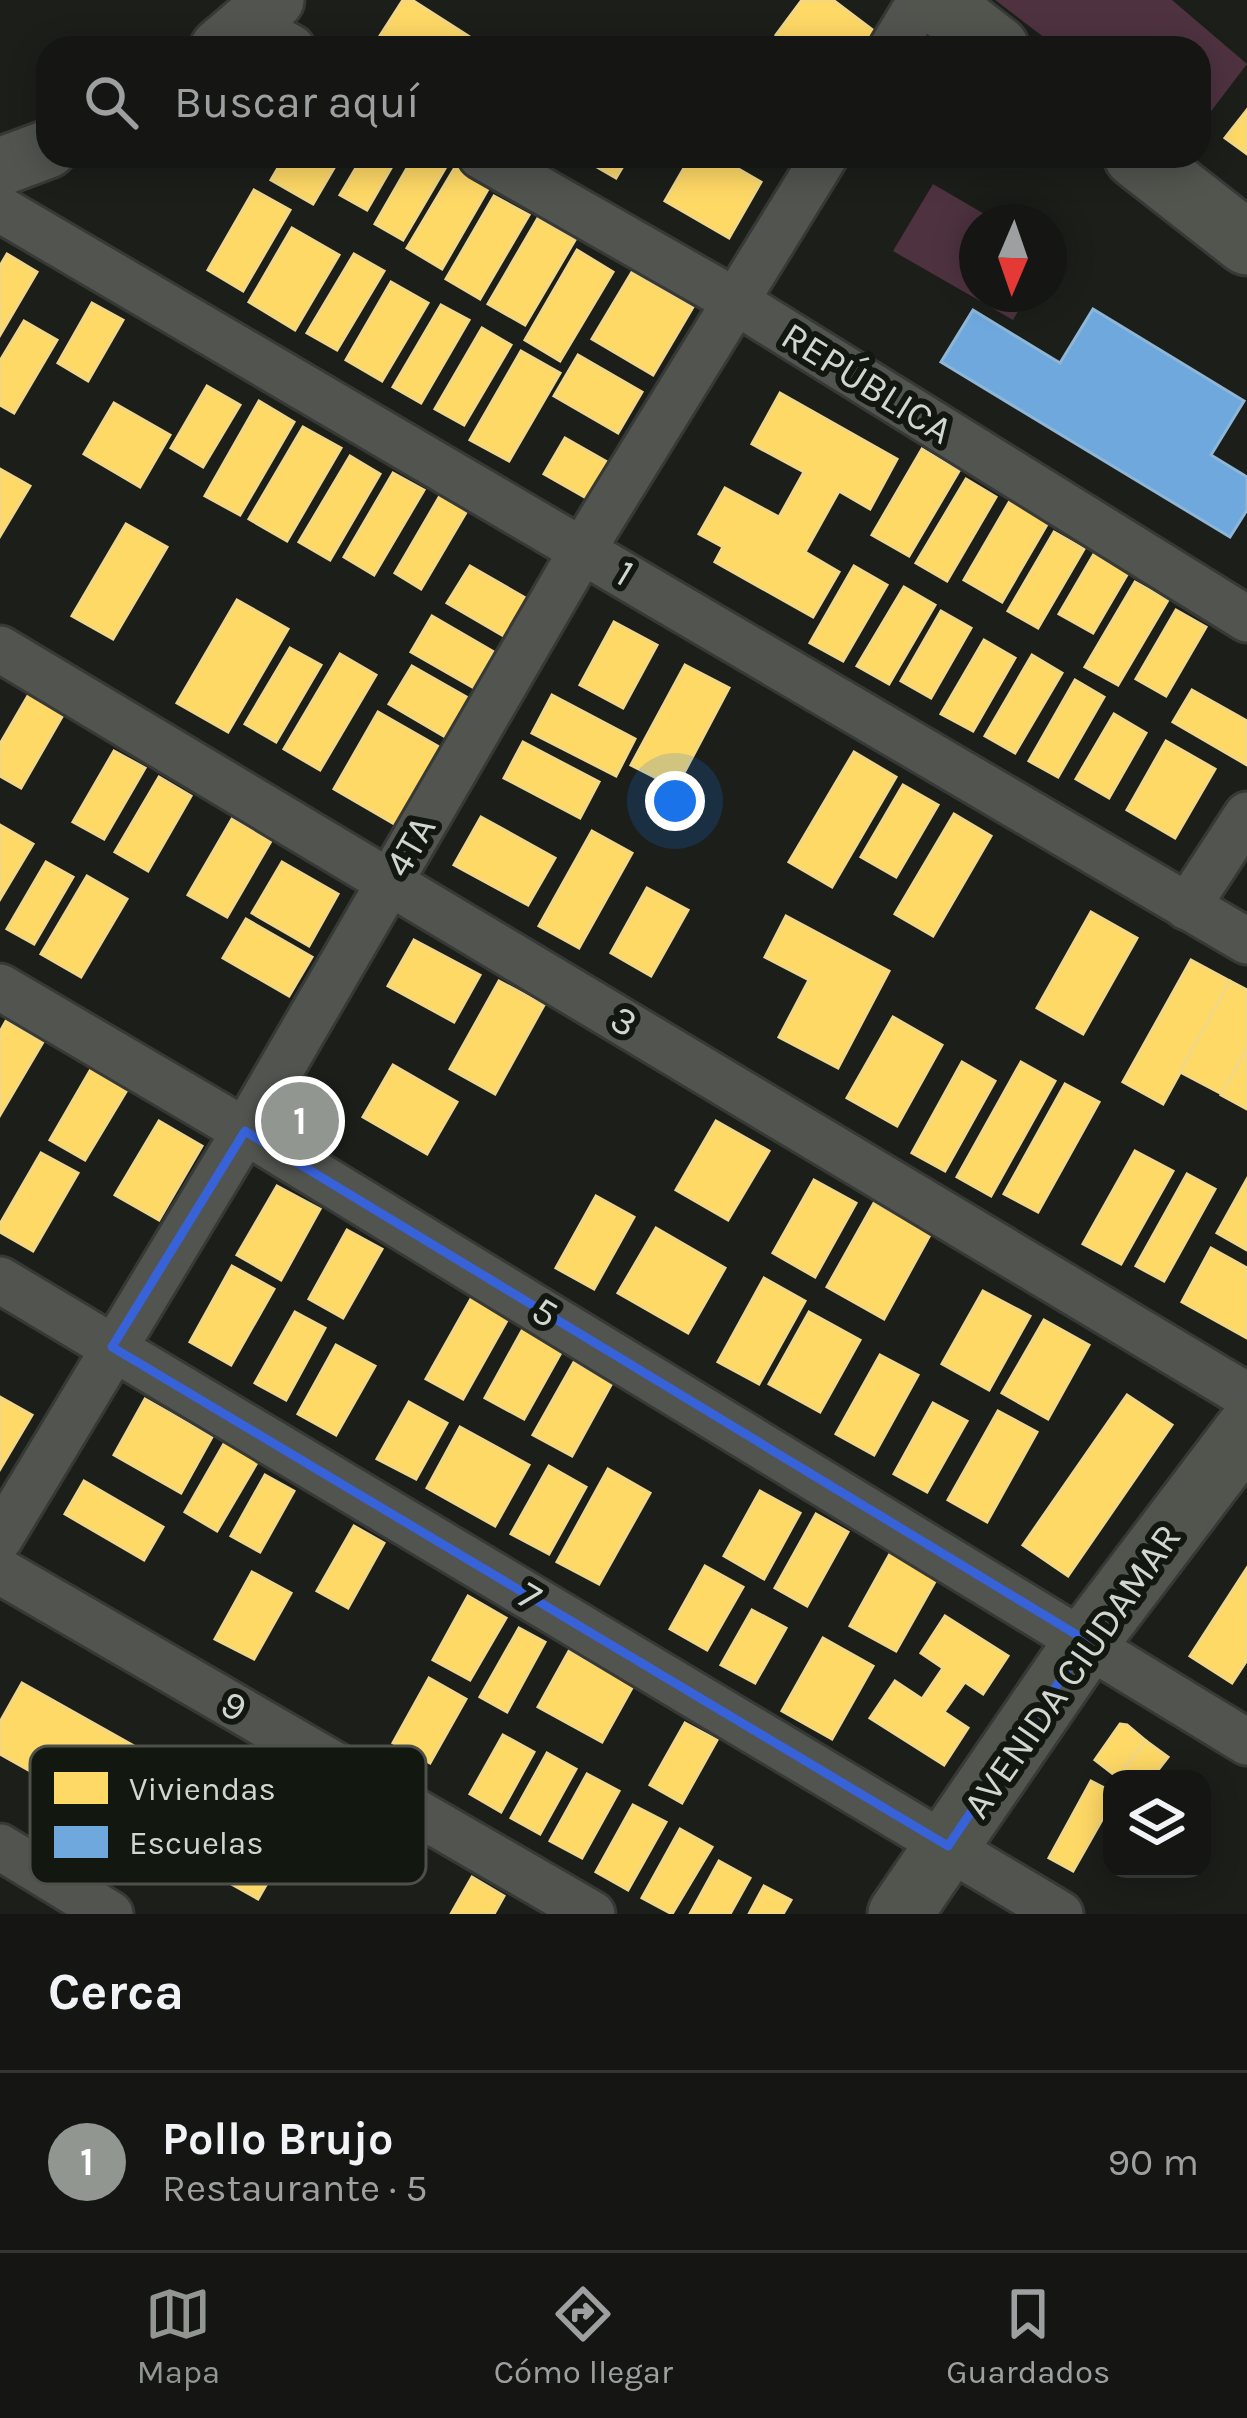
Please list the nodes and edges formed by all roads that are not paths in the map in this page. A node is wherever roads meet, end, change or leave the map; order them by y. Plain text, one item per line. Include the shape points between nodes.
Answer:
1 (921, 0) edge
2 (935, 0) edge
3 (899, 36) edge
4 (982, 36) edge
5 (36, 154) edge
6 (0, 167) edge
7 (502, 168) edge
8 (818, 168) edge
9 (1151, 168) edge
10 (0, 209) edge
11 (1247, 243) edge
12 (735, 301) junction
13 (583, 548) junction
14 (1247, 620) edge
15 (0, 649) edge
16 (1247, 814) edge
17 (390, 879) junction
18 (1187, 907) junction
19 (1247, 941) edge
20 (0, 987) edge
21 (245, 1131) junction
22 (0, 1280) edge
23 (112, 1347) junction
24 (1247, 1396) edge
25 (1247, 1430) edge
26 (0, 1538) edge
27 (0, 1571) edge
28 (1087, 1641) junction
29 (1247, 1742) edge
30 (302, 1746) edge
31 (426, 1818) edge
32 (948, 1846) junction
33 (0, 1847) edge
34 (30, 1865) edge
35 (61, 1884) edge
36 (110, 1914) edge
37 (592, 1914) edge
38 (900, 1914) edge
39 (1060, 1914) edge

1 - 3 street
2 - 4 main road
5 - 6 street
7 - 12 street, REPÚBLICA
8 - 12 street, 4TA
9 - 11 main road
10 - 13 street, 1
12 - 13 street, 4TA
12 - 14 street, REPÚBLICA
13 - 17 street, 4TA
13 - 18 street, 1
15 - 17 street, 3
16 - 18 street
17 - 21 street, 4TA
17 - 24 street, 3
18 - 19 street, 1
20 - 21 street, 5
21 - 23 street, 4TA
21 - 28 street, 5
22 - 23 street, 7
23 - 26 street, 4TA
23 - 32 street, 7
25 - 28 main road, AVENIDA CIUDAMAR
27 - 30 street, 9
28 - 29 street, 5
28 - 32 main road, AVENIDA CIUDAMAR
31 - 37 street, 9
32 - 38 main road, AVENIDA CIUDAMAR
32 - 39 street, 7
33 - 34 street
35 - 36 street

